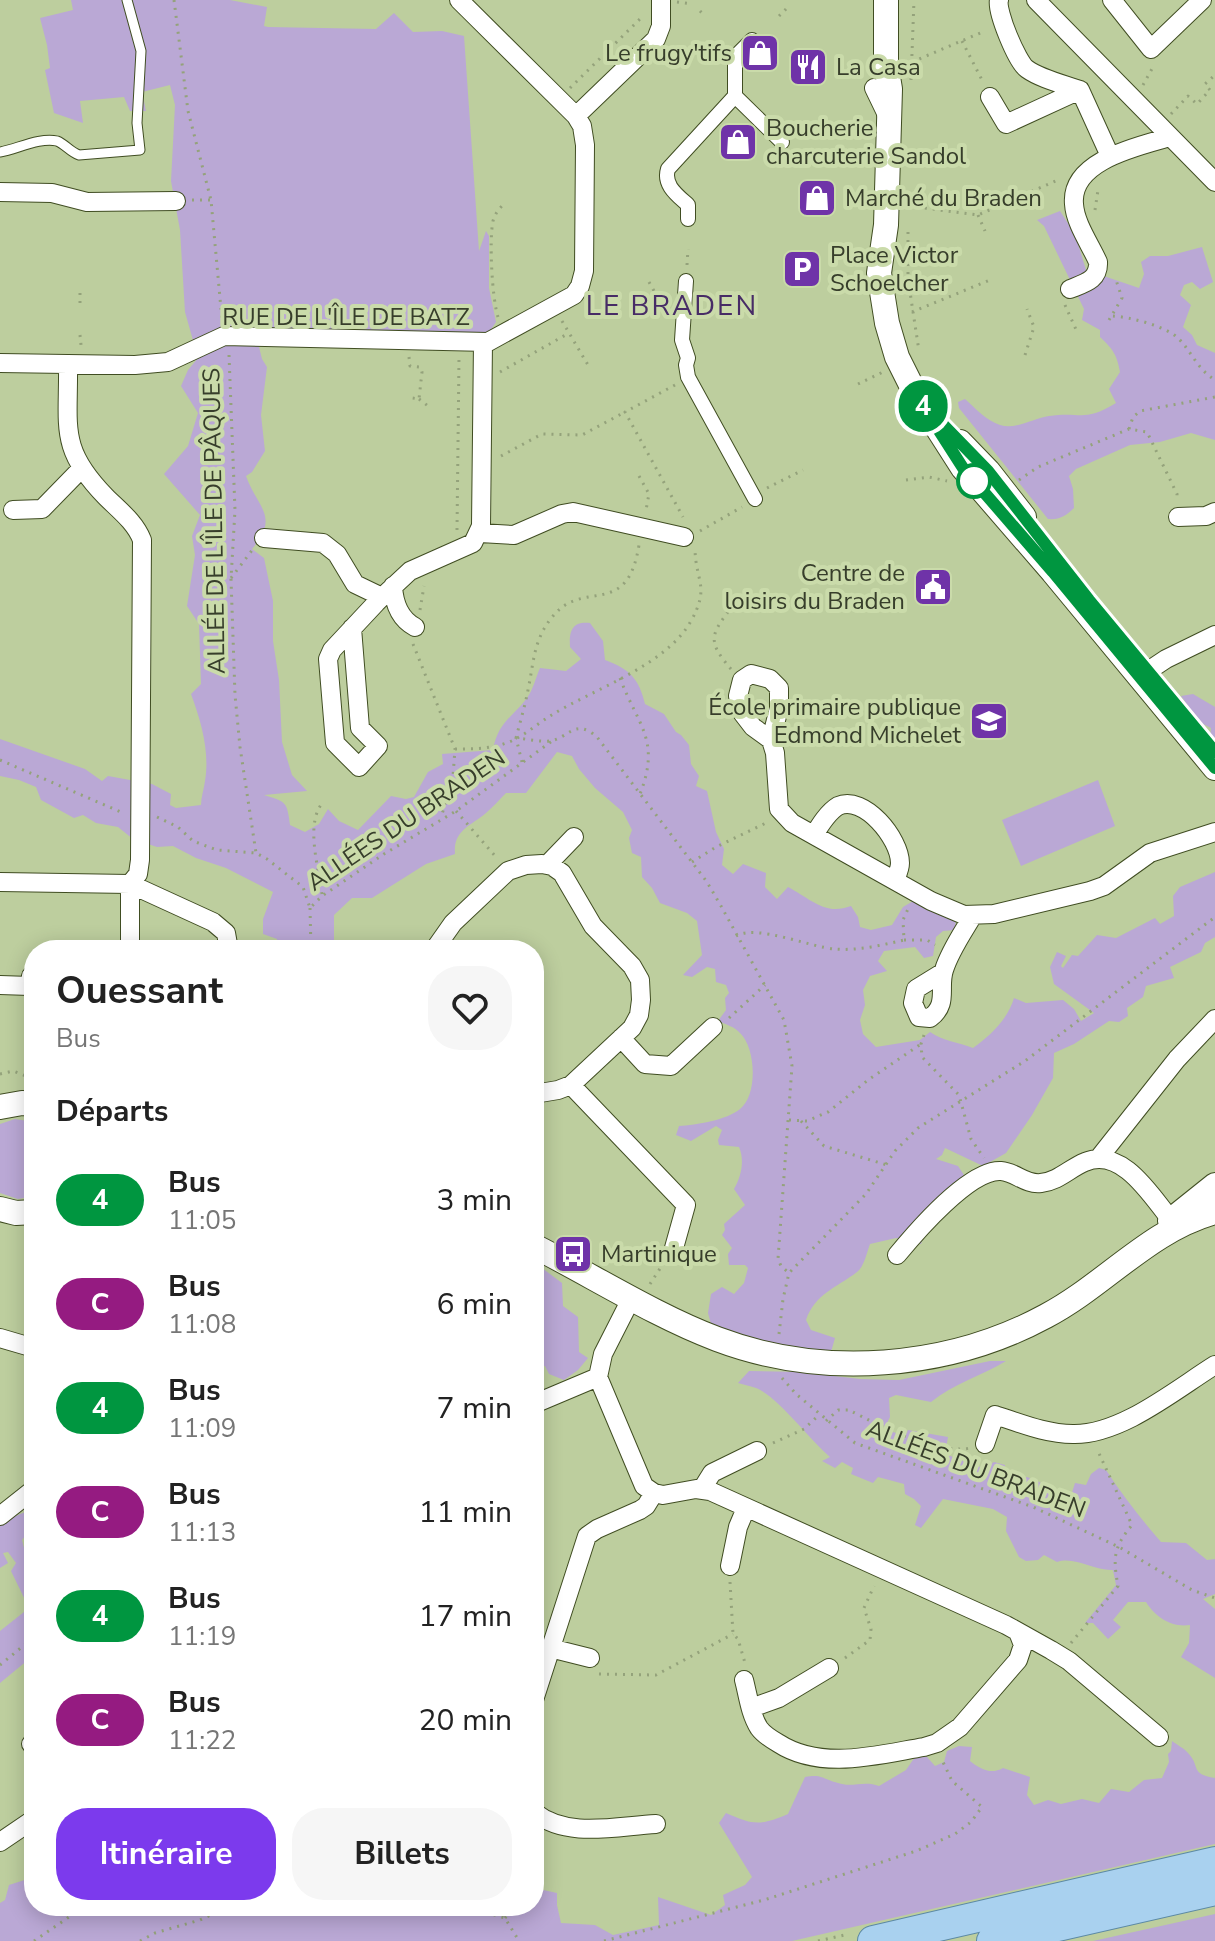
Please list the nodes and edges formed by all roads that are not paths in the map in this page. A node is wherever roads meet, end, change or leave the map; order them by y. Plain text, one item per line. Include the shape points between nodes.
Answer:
1 (127, 0) edge
2 (459, 0) edge
3 (874, 0) edge
4 (886, 0) edge
5 (999, 0) edge
6 (1036, 0) edge
7 (1112, 0) edge
8 (1202, 0) edge
9 (661, 5) edge
10 (752, 40) dead end
11 (874, 88) junction
12 (1080, 90) junction
13 (735, 96) junction
14 (990, 97) road end
15 (576, 116) junction
16 (888, 117) junction
17 (1165, 131) junction
18 (782, 142) dead end
19 (0, 152) edge
20 (1103, 161) junction
21 (1215, 182) edge
22 (0, 192) edge
23 (176, 201) dead end
24 (688, 219) dead end
25 (880, 260) junction
26 (686, 281) dead end
27 (1065, 292) road end
28 (483, 342) junction
29 (0, 363) edge
30 (68, 364) junction
31 (81, 469) junction
32 (755, 499) dead end
33 (13, 510) dead end
34 (1215, 512) edge
35 (1178, 517) road end
36 (480, 533) junction
37 (688, 534) road end
38 (264, 538) road end
39 (387, 592) junction
40 (415, 627) road end
41 (352, 628) junction
42 (1215, 635) edge
43 (1144, 674) junction
44 (771, 740) junction
45 (1215, 752) edge
46 (1215, 768) edge
47 (1215, 832) edge
48 (814, 835) junction
49 (574, 837) dead end
50 (547, 865) junction
51 (895, 880) junction
52 (0, 882) edge
53 (130, 884) junction
54 (972, 917) junction
55 (130, 940) edge
56 (227, 940) edge
57 (441, 940) edge
58 (942, 973) junction
59 (0, 985) edge
60 (24, 986) edge
61 (1215, 1019) edge
62 (713, 1027) road end
63 (621, 1038) junction
64 (571, 1085) junction
65 (544, 1092) edge
66 (24, 1103) edge
67 (0, 1107) edge
68 (1098, 1159) junction
69 (1215, 1185) edge
70 (0, 1209) edge
71 (1215, 1212) edge
72 (24, 1214) edge
73 (1164, 1228) junction
74 (674, 1248) road end
75 (544, 1251) edge
76 (897, 1255) dead end
77 (636, 1299) junction
78 (0, 1338) edge
79 (24, 1345) edge
80 (1215, 1365) edge
81 (598, 1377) junction
82 (544, 1400) edge
83 (985, 1444) road end
84 (763, 1448) road end
85 (702, 1489) junction
86 (654, 1493) junction
87 (24, 1497) edge
88 (746, 1508) junction
89 (0, 1516) edge
90 (730, 1566) road end
91 (1018, 1632) junction
92 (550, 1648) junction
93 (590, 1658) road end
94 (544, 1668) edge
95 (829, 1668) road end
96 (744, 1680) road end
97 (751, 1708) junction
98 (1159, 1737) dead end
99 (544, 1819) edge
100 (656, 1824) dead end
101 (24, 1826) edge
102 (0, 1842) edge
103 (1215, 1862) edge
104 (1215, 1890) edge
105 (873, 1941) edge
106 (992, 1941) edge

1 - 19 lane via 141,51 140,150 79,155 47,140
2 - 15 street
3 - 11 street
4 - 16 street
5 - 12 street via 997,7 1025,68
6 - 17 street
7 - 8 street via 1151,49
9 - 15 street via 656,39
10 - 13 street via 735,57
11 - 16 street
11 - 25 street via 872,224
12 - 14 street via 1006,124
12 - 20 street
13 - 18 street
13 - 24 street via 668,169 669,186 688,205
15 - 28 street, RUE DE L'ÎLE DE BATZ via 585,145 582,281 574,295
16 - 25 street via 886,225
17 - 20 street
17 - 21 street
20 - 27 street via 1080,180 1074,196 1098,270 1092,280
22 - 23 street via 52,193 87,202
25 - 43 street via 891,339 920,401 988,471
26 - 32 street via 682,340 688,377
28 - 30 street, RUE DE L'ÎLE DE BATZ via 217,330 168,362
28 - 36 street
29 - 30 street, RUE DE L'ÎLE DE BATZ
30 - 31 street via 69,434
31 - 33 street via 42,509
31 - 53 street via 142,540 140,860
34 - 35 street
36 - 37 street via 514,535 567,512
36 - 39 street via 464,549 410,571
38 - 39 street via 323,543 337,554 355,584
39 - 40 street
39 - 41 street
41 - 41 street via 332,650 328,663 335,743 359,767 378,746 360,728
42 - 43 street
43 - 45 street
43 - 46 street
44 - 44 street via 743,714 738,696 746,676 757,674 779,688
44 - 48 street via 778,763 779,809
47 - 54 street via 1150,853 1090,891
48 - 51 street
48 - 51 street via 840,805 862,807 895,844 901,864
49 - 50 street
50 - 57 street via 508,871
50 - 63 street via 562,873 593,926 637,973 639,1015
51 - 54 street
52 - 53 street
53 - 55 street
53 - 56 street via 213,922
54 - 58 street
58 - 58 street via 914,992 917,1015 927,1019 938,1012
59 - 60 street
61 - 68 street
62 - 63 street via 671,1066 645,1064
63 - 64 street
64 - 65 street
64 - 74 street via 686,1205
66 - 67 street
68 - 73 street via 1125,1169 1148,1190
68 - 76 street via 1041,1183 992,1172 955,1196
69 - 73 street
70 - 72 street
71 - 73 street
73 - 77 street via 1088,1290 1029,1325 982,1344 905,1361 842,1363 753,1350 701,1333
75 - 77 street
77 - 81 street via 603,1354
78 - 79 street
80 - 83 street via 1128,1419 1089,1434 1052,1432 995,1415
81 - 82 street
81 - 86 street via 640,1481
84 - 85 street via 712,1473
85 - 86 street
85 - 88 street
86 - 92 street via 640,1510 587,1536
87 - 89 street
88 - 90 street
88 - 91 street
91 - 97 street via 1023,1645 1018,1660 960,1727 937,1743 815,1759 766,1735
91 - 98 street via 1062,1656
92 - 93 street
92 - 94 street
95 - 97 street
96 - 97 street
99 - 100 street via 574,1828
101 - 102 street
103 - 105 main road
104 - 106 main road

